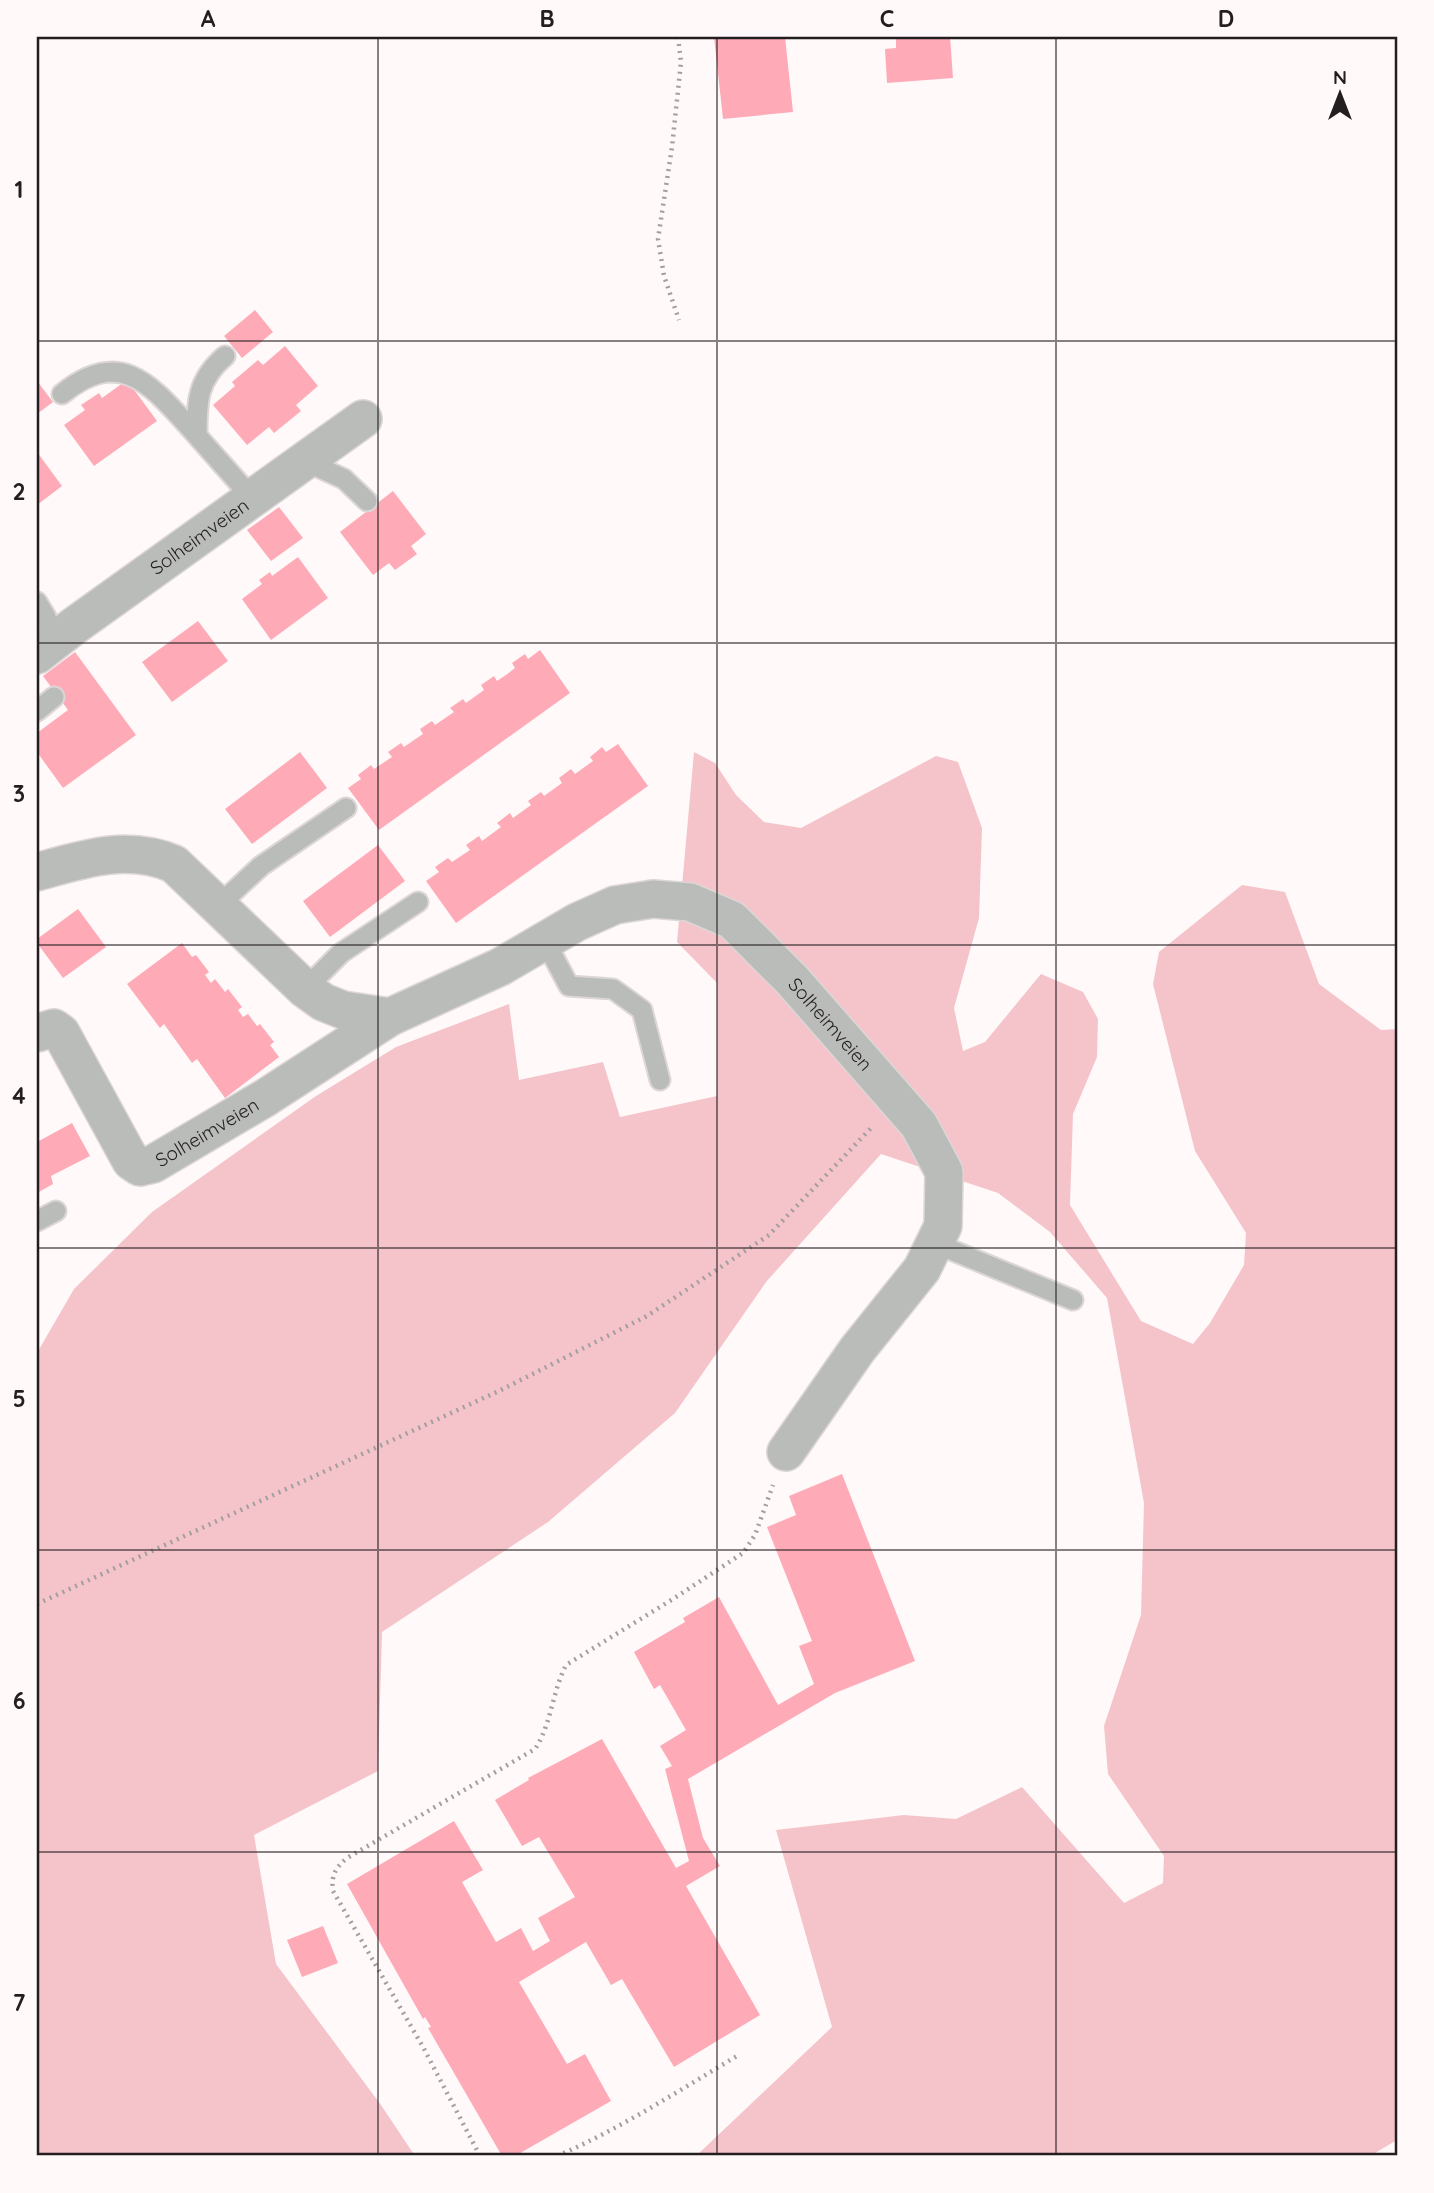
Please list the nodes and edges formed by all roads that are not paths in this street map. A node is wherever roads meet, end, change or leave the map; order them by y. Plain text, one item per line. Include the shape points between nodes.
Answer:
1 (225, 356) dead end
2 (62, 394) dead end
3 (363, 419) dead end
4 (197, 435) junction
5 (305, 461) junction
6 (253, 499) junction
7 (368, 501) dead end
8 (37, 602) edge
9 (45, 648) edge
10 (54, 697) dead end
11 (37, 711) edge
12 (346, 807) dead end
13 (37, 872) edge
14 (418, 902) dead end
15 (219, 905) junction
16 (545, 941) junction
17 (305, 989) junction
18 (390, 1017) junction
19 (37, 1032) edge
20 (660, 1080) dead end
21 (55, 1211) dead end
22 (37, 1222) edge
23 (934, 1243) junction
24 (1073, 1300) dead end
25 (786, 1452) road end

1 - 4 lane via 211,368 197,397
2 - 4 lane via 79,380 99,373 122,373 160,394
3 - 5 street, Solheimveien
4 - 6 lane
5 - 6 street, Solheimveien
5 - 7 lane via 344,479
6 - 9 street, Solheimveien
8 - 9 lane via 46,617
10 - 11 lane
12 - 15 lane via 261,866
13 - 15 street via 93,856 157,856 174,863
14 - 17 lane via 341,953
15 - 17 street
16 - 18 street, Solheimveien via 500,967
16 - 20 lane via 569,986 613,989 642,1010
16 - 23 street, Solheimveien via 615,905 653,899 690,902 732,920 792,980 919,1125 944,1172 943,1226
17 - 18 street via 343,1010
18 - 19 street, Solheimveien via 265,1098 153,1164 140,1167 131,1161 61,1033 54,1028
21 - 22 lane
23 - 24 lane
23 - 25 street, Solheimveien via 922,1269 857,1350

